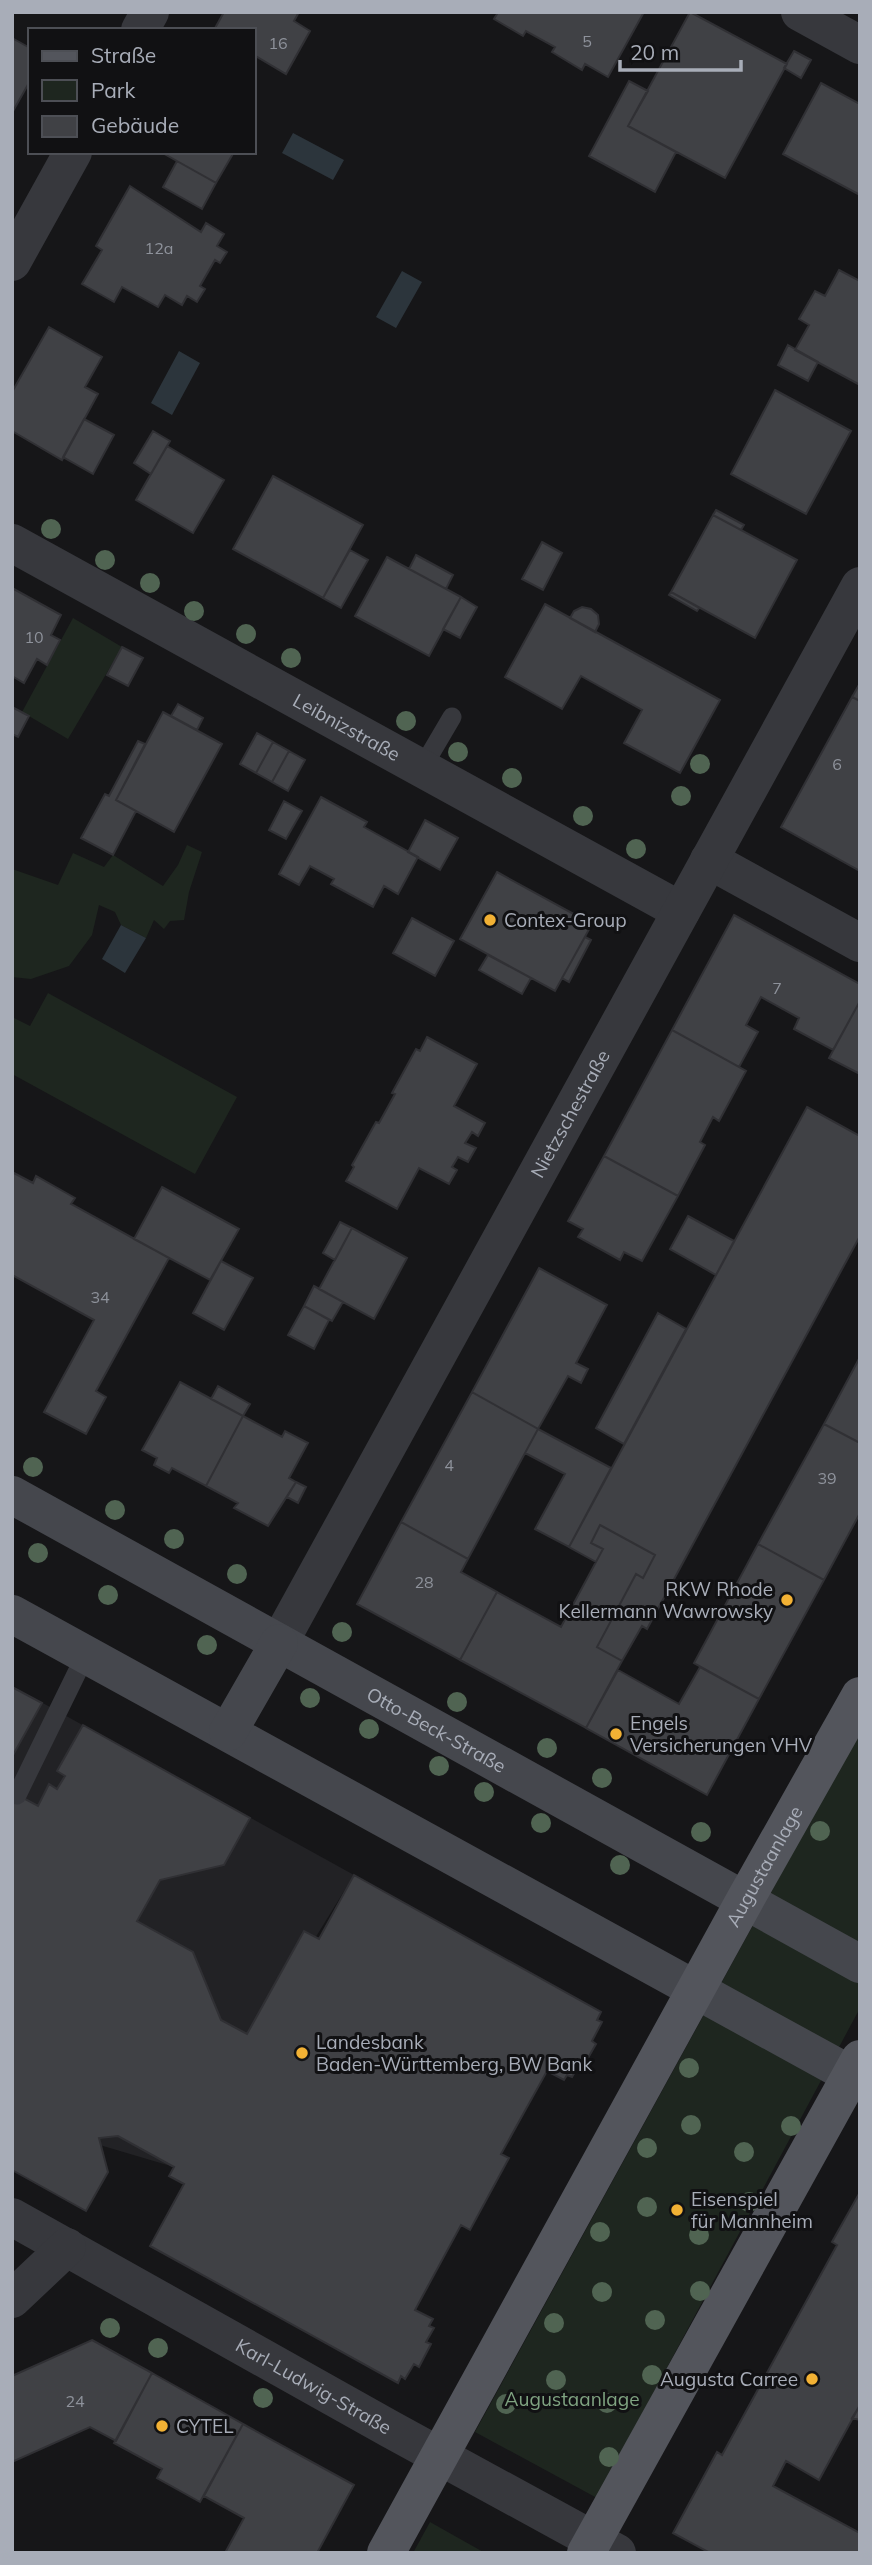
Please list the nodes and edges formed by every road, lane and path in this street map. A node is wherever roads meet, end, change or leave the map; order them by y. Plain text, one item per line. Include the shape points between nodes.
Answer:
1 (150, 12) edge
2 (800, 12) edge
3 (141, 28) edge
4 (860, 45) edge
5 (72, 154) edge
6 (12, 262) edge
7 (12, 543) edge
8 (860, 586) edge
9 (452, 717) dead end
10 (422, 768) junction
11 (709, 860) junction
12 (681, 911) junction
13 (860, 943) edge
14 (12, 1495) edge
15 (12, 1614) edge
16 (279, 1643) junction
17 (86, 1654) junction
18 (860, 1696) edge
19 (228, 1732) junction
20 (17, 1795) dead end
21 (745, 1900) junction
22 (860, 1964) edge
23 (695, 1989) junction
24 (857, 2071) edge
25 (12, 2217) edge
26 (67, 2247) junction
27 (12, 2299) edge
28 (439, 2456) junction
29 (598, 2548) edge
30 (386, 2553) edge

1 - 3 street
2 - 4 street
5 - 6 street
7 - 10 street, Leibnizstraße
8 - 11 street, Nietzschestraße
9 - 10 lane
10 - 12 street, Leibnizstraße
11 - 12 street, Nietzschestraße
11 - 13 street
12 - 16 street, Nietzschestraße
14 - 16 street, Otto-Beck-Straße
15 - 17 street
16 - 19 street
16 - 21 street, Otto-Beck-Straße
17 - 19 street
17 - 20 lane
18 - 21 main road, Augustaanlage
19 - 23 street
21 - 22 street, Otto-Beck-Straße
21 - 23 main road, Augustaanlage
23 - 24 street
23 - 28 main road, Augustaanlage
24 - 29 main road
25 - 26 street, Karl-Ludwig-Straße
26 - 27 street
26 - 28 street, Karl-Ludwig-Straße
28 - 29 street, Karl-Ludwig-Straße
28 - 30 main road, Augustaanlage

